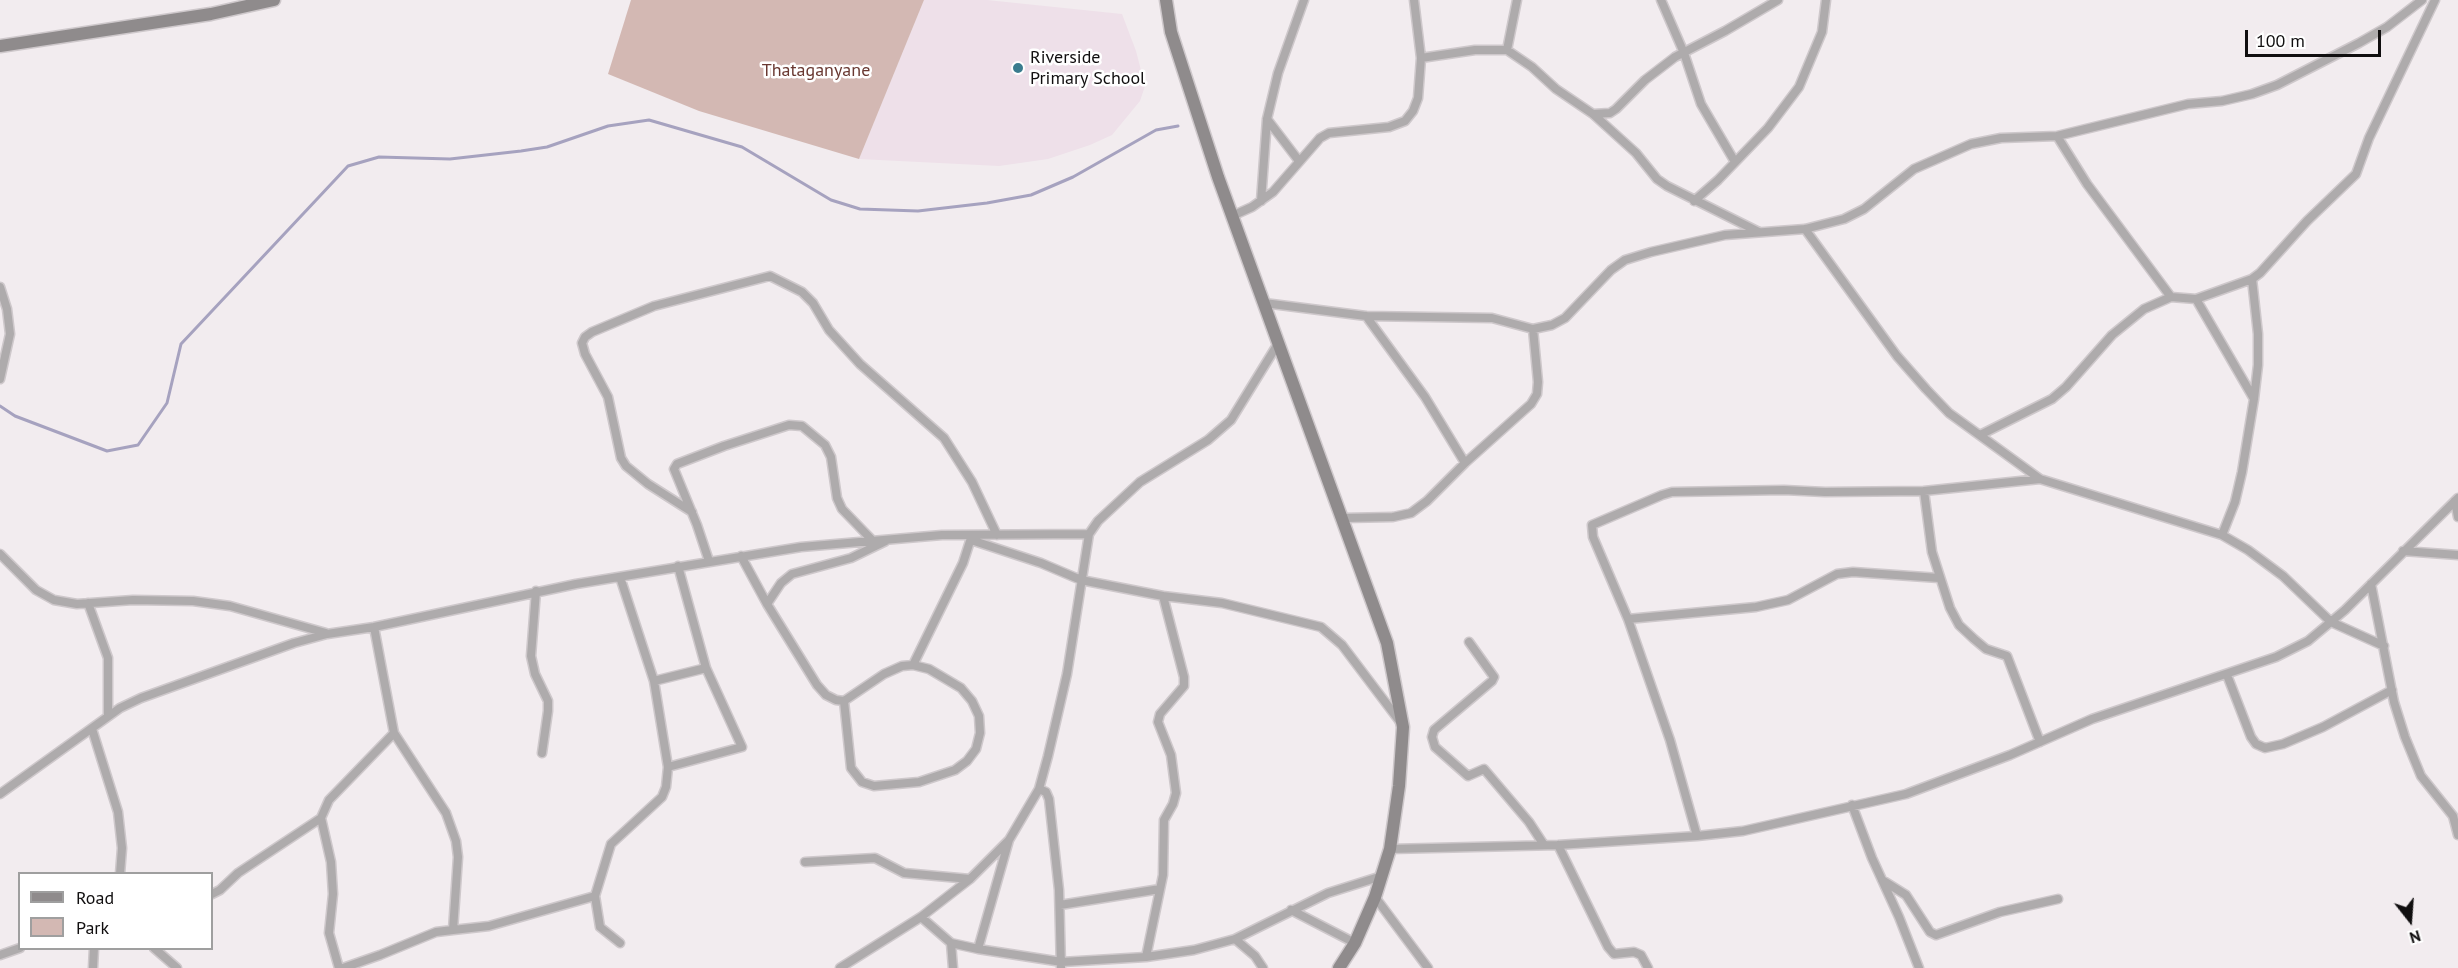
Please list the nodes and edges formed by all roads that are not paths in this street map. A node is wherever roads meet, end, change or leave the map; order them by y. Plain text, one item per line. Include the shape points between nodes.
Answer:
1 (274, 0) edge
2 (1166, 0) edge
3 (1304, 0) edge
4 (1414, 0) edge
5 (1516, 0) edge
6 (1661, 0) edge
7 (1778, 0) edge
8 (1826, 0) edge
9 (2422, 0) edge
10 (2436, 0) edge
11 (0, 46) edge
12 (1507, 50) junction
13 (1684, 53) junction
14 (1420, 58) junction
15 (1593, 114) junction
16 (1267, 118) junction
17 (2057, 136) junction
18 (1299, 161) junction
19 (1735, 162) junction
20 (1261, 201) junction
21 (1695, 201) junction
22 (1232, 216) junction
23 (1805, 229) junction
24 (1761, 233) junction
25 (2252, 279) junction
26 (0, 287) edge
27 (2170, 297) junction
28 (2196, 299) junction
29 (1264, 303) junction
30 (1366, 316) junction
31 (1533, 329) junction
32 (1279, 342) junction
33 (0, 379) edge
34 (2254, 399) junction
35 (1980, 435) junction
36 (1465, 462) junction
37 (2040, 479) junction
38 (1924, 491) junction
39 (2456, 500) edge
40 (692, 512) junction
41 (2458, 517) edge
42 (1344, 518) junction
43 (1089, 534) junction
44 (2222, 535) junction
45 (997, 536) junction
46 (972, 537) junction
47 (890, 538) junction
48 (872, 540) junction
49 (2403, 551) junction
50 (0, 554) edge
51 (2458, 555) edge
52 (741, 556) junction
53 (709, 561) junction
54 (678, 566) junction
55 (620, 577) junction
56 (1939, 578) junction
57 (1081, 580) junction
58 (2371, 584) junction
59 (536, 591) junction
60 (1163, 596) junction
61 (88, 603) junction
62 (766, 604) junction
63 (1628, 619) junction
64 (2331, 622) junction
65 (374, 627) junction
66 (327, 634) junction
67 (1469, 642) dead end
68 (2384, 646) junction
69 (913, 665) junction
70 (706, 668) junction
71 (2227, 675) junction
72 (654, 681) junction
73 (2392, 690) junction
74 (844, 700) junction
75 (108, 716) junction
76 (1403, 727) junction
77 (92, 729) junction
78 (394, 733) junction
79 (2040, 742) junction
80 (542, 753) dead end
81 (668, 767) junction
82 (1039, 789) junction
83 (0, 794) edge
84 (1852, 805) junction
85 (321, 818) junction
86 (2458, 835) edge
87 (1697, 836) junction
88 (1009, 840) junction
89 (1544, 845) junction
90 (1558, 845) junction
91 (1390, 849) junction
92 (806, 862) dead end
93 (120, 872) edge
94 (1382, 876) junction
95 (970, 879) junction
96 (1882, 880) junction
97 (1160, 889) junction
98 (213, 894) edge
99 (596, 896) junction
100 (1375, 897) junction
101 (2058, 899) dead end
102 (1060, 905) junction
103 (1291, 910) junction
104 (921, 918) junction
105 (453, 930) junction
106 (1235, 939) junction
107 (620, 943) dead end
108 (951, 943) junction
109 (1355, 943) junction
110 (18, 949) edge
111 (978, 949) junction
112 (94, 950) edge
113 (156, 950) edge
114 (0, 955) edge
115 (1146, 957) junction
116 (1062, 965) edge
117 (93, 968) edge
118 (177, 968) edge
119 (341, 968) edge
120 (840, 968) edge
121 (953, 968) edge
122 (1263, 968) edge
123 (1339, 968) edge
124 (1428, 968) edge
125 (1648, 968) edge
126 (1919, 968) edge

1 - 11 street via 211,14
2 - 22 street via 1171,32
3 - 16 street
4 - 14 street
5 - 12 street
6 - 13 street
7 - 13 street
8 - 19 street via 1822,32 1799,87 1768,128
9 - 17 street via 2378,33 2277,85 2223,101 2188,104
10 - 25 street via 2369,138 2356,174
12 - 14 street
12 - 15 street
13 - 15 street via 1645,80 1616,109
13 - 19 street via 1701,104
14 - 18 street via 1418,98 1405,121 1389,127 1329,133
15 - 21 street via 1636,153 1657,179
16 - 18 street
16 - 20 street
17 - 23 street via 2001,138 1971,144 1914,169 1864,209 1844,219
17 - 27 street via 2086,184
18 - 20 street
19 - 21 street
20 - 22 street
21 - 24 street
22 - 29 street
23 - 24 street
23 - 35 street via 1896,356 1949,413
24 - 31 street via 1725,235 1625,260 1565,318
25 - 28 street
25 - 34 street via 2258,334
26 - 33 street via 9,334
27 - 28 street
27 - 35 street via 2144,309 2112,335 2052,399
28 - 34 street
29 - 30 street
29 - 32 street
30 - 31 street via 1492,318
30 - 36 street via 1425,397
31 - 36 street via 1536,394 1531,404
32 - 42 street
32 - 43 street via 1231,420 1208,441 1140,482
34 - 44 street via 2235,502
35 - 37 street
36 - 42 street via 1411,513
37 - 38 street
37 - 44 street
38 - 56 street
38 - 63 street via 1679,492 1596,522 1592,525 1593,537
39 - 41 street
39 - 49 street
40 - 45 street via 626,466 608,397 582,343 592,332 654,306 770,276 802,292 860,364 944,438 972,482
40 - 48 street via 675,474 677,464 796,424 825,445 842,509
40 - 53 street
42 - 76 street via 1387,643
43 - 45 street
43 - 57 street
44 - 64 street via 2283,576
45 - 46 street
46 - 47 street
46 - 57 street
46 - 69 street via 944,605
47 - 48 street
47 - 62 street via 851,558 792,574 781,582
48 - 52 street
49 - 51 street
49 - 58 street
50 - 61 street via 36,590 54,600
52 - 53 street
52 - 62 street
53 - 54 street
54 - 55 street
54 - 70 street
55 - 59 street
55 - 72 street
56 - 63 street via 1837,574 1788,600 1756,607
56 - 79 street via 1959,625 1986,649 2007,656
57 - 60 street
57 - 82 street via 1067,674
58 - 64 street
58 - 68 street
59 - 65 street
59 - 80 street via 531,656 548,701
60 - 76 street via 1222,603 1321,627 1341,645
60 - 97 street via 1184,686 1160,714 1158,722 1171,755 1176,793 1164,820
61 - 66 street via 193,601 230,606
61 - 75 street via 108,658
62 - 74 street via 817,685 826,695
63 - 87 street via 1670,740
64 - 68 street
64 - 71 street via 2308,641
65 - 66 street
65 - 78 street
66 - 75 street via 141,698
67 - 89 street via 1494,677 1434,730 1435,747 1468,776 1484,769
68 - 73 street
69 - 74 street via 884,674
69 - 74 street via 961,688 979,716 976,749 955,770 919,782 874,786 862,782 851,768
70 - 72 street
70 - 81 street via 742,747
71 - 73 street via 2251,737 2265,748 2323,727
71 - 79 street via 2092,719
72 - 81 street
73 - 86 street via 2421,776 2453,816
75 - 77 street
76 - 91 street
77 - 83 street
77 - 93 street via 118,812
78 - 85 street via 328,800
78 - 105 street via 452,824 458,857
79 - 84 street via 1906,794
81 - 99 street via 662,797 611,844
82 - 88 street
82 - 102 street via 1049,799
84 - 87 street via 1743,831
84 - 96 street
85 - 98 street
85 - 119 street via 332,873 329,933
87 - 90 street
88 - 95 street
88 - 111 street
89 - 90 street
89 - 91 street
90 - 125 street via 1608,947 1614,954 1641,955
91 - 94 street
92 - 95 street via 874,858 904,873
94 - 100 street
94 - 103 street
95 - 104 street
96 - 101 street via 1906,895 1936,935 2000,912
96 - 126 street
97 - 102 street
97 - 115 street
99 - 105 street via 489,926
99 - 107 street via 600,927
100 - 109 street
100 - 124 street
102 - 116 street
103 - 106 street
103 - 109 street
104 - 108 street
104 - 120 street
105 - 119 street via 436,932
106 - 115 street
106 - 122 street
108 - 111 street
108 - 121 street
109 - 123 street
110 - 114 street
111 - 116 street
112 - 117 street
113 - 118 street
115 - 116 street

